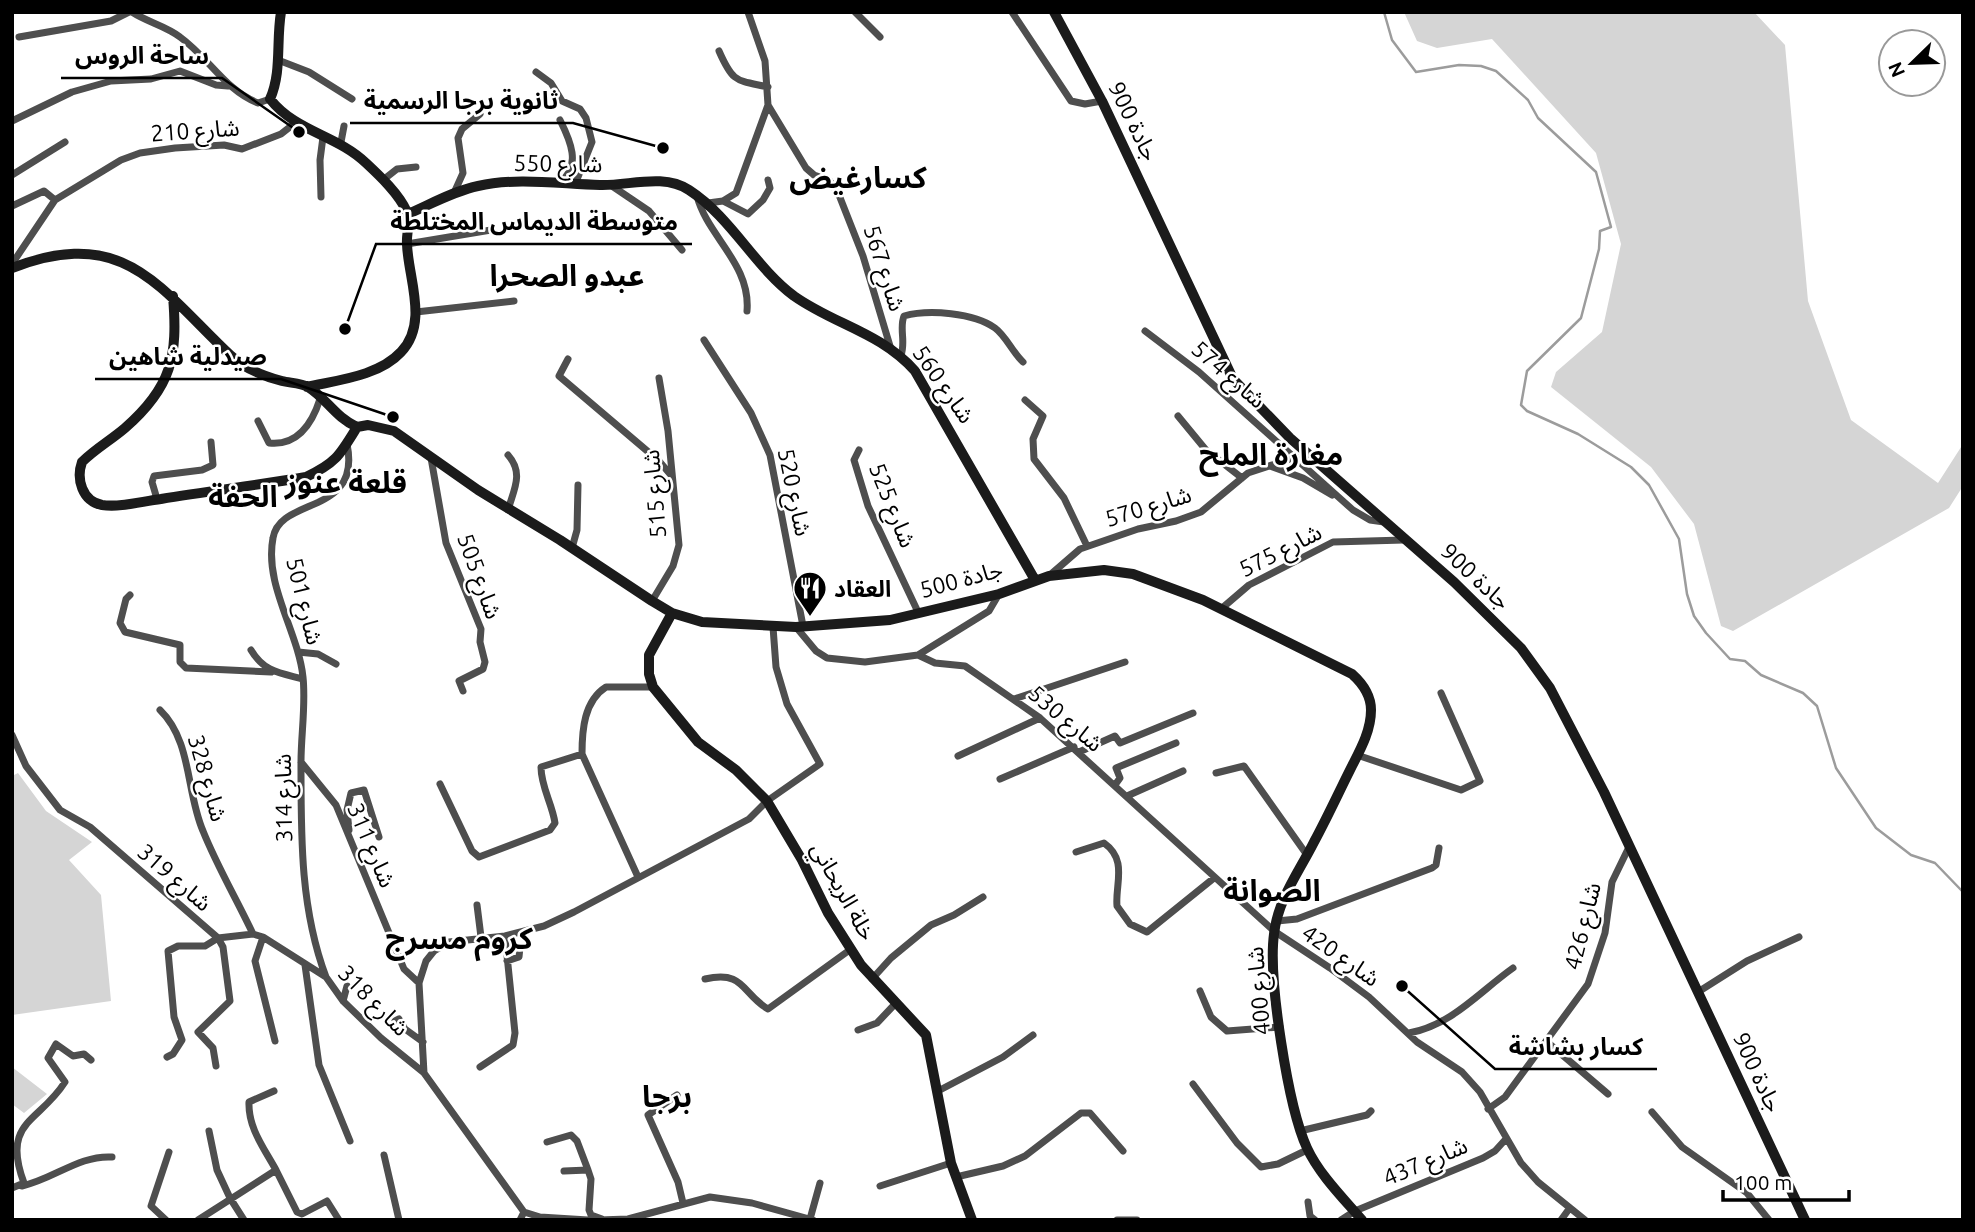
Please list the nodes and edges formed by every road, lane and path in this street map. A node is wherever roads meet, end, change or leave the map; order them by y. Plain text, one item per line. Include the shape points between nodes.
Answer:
1 (130, 12) edge
2 (281, 12) edge
3 (748, 12) edge
4 (855, 12) edge
5 (1012, 12) edge
6 (1054, 12) edge
7 (19, 37) dead end
8 (880, 37) dead end
9 (719, 51) dead end
10 (278, 60) junction
11 (536, 72) dead end
12 (228, 86) junction
13 (768, 87) junction
14 (352, 99) dead end
15 (270, 100) junction
16 (1101, 101) junction
17 (768, 106) junction
18 (480, 114) dead end
19 (560, 120) dead end
20 (12, 121) edge
21 (295, 123) junction
22 (344, 127) dead end
23 (323, 137) junction
24 (65, 142) dead end
25 (341, 142) junction
26 (416, 167) dead end
27 (12, 175) edge
28 (383, 180) junction
29 (768, 180) dead end
30 (559, 182) junction
31 (576, 182) junction
32 (611, 185) junction
33 (454, 194) junction
34 (697, 196) junction
35 (321, 197) dead end
36 (55, 200) junction
37 (723, 201) junction
38 (708, 203) junction
39 (12, 206) edge
40 (408, 214) junction
41 (491, 230) dead end
42 (407, 244) junction
43 (682, 250) dead end
44 (12, 266) edge
45 (173, 296) junction
46 (514, 301) dead end
47 (747, 311) dead end
48 (416, 312) junction
49 (1145, 331) dead end
50 (704, 340) dead end
51 (890, 346) junction
52 (901, 355) junction
53 (568, 359) dead end
54 (1023, 362) dead end
55 (659, 378) dead end
56 (307, 387) junction
57 (320, 399) junction
58 (1025, 400) dead end
59 (1178, 416) dead end
60 (258, 421) dead end
61 (357, 427) junction
62 (1277, 441) junction
63 (211, 442) dead end
64 (347, 444) junction
65 (859, 450) dead end
66 (508, 455) dead end
67 (1296, 457) junction
68 (431, 458) junction
69 (1266, 465) junction
70 (671, 475) junction
71 (1242, 478) junction
72 (578, 485) dead end
73 (157, 499) junction
74 (1341, 500) junction
75 (508, 510) junction
76 (1384, 523) junction
77 (1404, 540) junction
78 (1087, 545) junction
79 (572, 548) junction
80 (1049, 576) junction
81 (1035, 580) junction
82 (999, 594) junction
83 (130, 595) dead end
84 (652, 601) junction
85 (1222, 609) junction
86 (918, 612) junction
87 (672, 613) junction
88 (773, 627) junction
89 (800, 627) junction
90 (251, 650) dead end
91 (298, 652) junction
92 (918, 655) junction
93 (1125, 662) dead end
94 (336, 664) dead end
95 (271, 672) junction
96 (303, 679) junction
97 (653, 687) junction
98 (463, 691) dead end
99 (1441, 693) dead end
100 (1014, 699) junction
101 (160, 710) dead end
102 (1193, 713) dead end
103 (1041, 718) junction
104 (12, 735) edge
105 (1176, 743) dead end
106 (1077, 749) junction
107 (582, 754) junction
108 (1357, 755) junction
109 (958, 756) dead end
110 (301, 762) junction
111 (1183, 771) dead end
112 (1216, 773) dead end
113 (1000, 779) dead end
114 (440, 784) dead end
115 (1115, 785) junction
116 (1127, 796) junction
117 (767, 801) junction
118 (379, 837) dead end
119 (350, 838) junction
120 (1629, 847) junction
121 (1439, 848) dead end
122 (1076, 852) dead end
123 (1307, 855) junction
124 (638, 877) junction
125 (1214, 878) junction
126 (983, 897) dead end
127 (477, 905) dead end
128 (1275, 926) junction
129 (253, 934) junction
130 (505, 936) junction
131 (262, 937) junction
132 (481, 937) junction
133 (1799, 937) dead end
134 (218, 938) junction
135 (520, 947) dead end
136 (851, 949) junction
137 (507, 961) junction
138 (305, 965) junction
139 (1513, 968) dead end
140 (326, 977) junction
141 (705, 979) dead end
142 (872, 979) junction
143 (419, 983) junction
144 (347, 986) dead end
145 (1200, 991) dead end
146 (1698, 992) junction
147 (343, 1001) junction
148 (895, 1004) junction
149 (395, 1021) dead end
150 (420, 1027) junction
151 (1281, 1027) junction
152 (858, 1030) dead end
153 (431, 1032) dead end
154 (1409, 1033) junction
155 (1033, 1035) dead end
156 (275, 1041) dead end
157 (1546, 1041) junction
158 (423, 1042) junction
159 (167, 1057) dead end
160 (91, 1060) dead end
161 (216, 1066) dead end
162 (480, 1067) dead end
163 (424, 1073) junction
164 (1193, 1084) dead end
165 (274, 1091) dead end
166 (938, 1091) junction
167 (1608, 1094) dead end
168 (677, 1095) dead end
169 (1488, 1109) junction
170 (1371, 1111) dead end
171 (1652, 1112) dead end
172 (209, 1131) dead end
173 (1300, 1131) junction
174 (1505, 1140) junction
175 (350, 1141) dead end
176 (547, 1142) dead end
177 (1307, 1150) junction
178 (1123, 1151) dead end
179 (169, 1152) dead end
180 (384, 1155) dead end
181 (111, 1157) dead end
182 (951, 1163) junction
183 (276, 1170) junction
184 (588, 1170) junction
185 (564, 1171) dead end
186 (956, 1177) junction
187 (820, 1183) dead end
188 (22, 1186) junction
189 (880, 1186) dead end
190 (12, 1188) edge
191 (230, 1198) junction
192 (1308, 1202) dead end
193 (683, 1203) junction
194 (1569, 1209) junction
195 (297, 1212) junction
196 (1359, 1215) edge
197 (522, 1216) edge
198 (808, 1219) edge
199 (166, 1220) edge
200 (198, 1220) edge
201 (244, 1220) edge
202 (302, 1220) edge
203 (339, 1220) edge
204 (399, 1220) edge
205 (588, 1220) edge
206 (602, 1220) edge
207 (972, 1220) edge
208 (1117, 1220) edge
209 (1137, 1220) edge
210 (1315, 1220) edge
211 (1341, 1220) edge
212 (1561, 1220) edge
213 (1585, 1220) edge
214 (1769, 1220) edge
215 (1805, 1220) edge

1 - 7 street via 111,21
1 - 12 street via 178,35
2 - 10 main road
3 - 13 street via 764,55
4 - 8 street
5 - 16 street via 1070,101
6 - 16 main road, جادة 900
9 - 13 street via 736,80
10 - 14 street via 309,72
10 - 15 main road
11 - 31 street via 551,83 562,101 580,109 586,118 592,142
12 - 15 street via 258,103
12 - 20 street via 180,71 151,79 111,81 72,92
13 - 17 street
15 - 21 main road
16 - 76 main road, جادة 900 via 1233,379
17 - 37 street via 736,193
17 - 51 street, شارع 567 via 806,168 829,180 837,190
18 - 33 street via 460,133 463,173
19 - 30 street via 572,150 570,172
21 - 23 main road
21 - 36 street, شارع 210 via 281,134 242,149 225,145 130,156
22 - 25 street
23 - 25 main road
23 - 35 street
24 - 27 street
25 - 28 main road
26 - 28 street via 397,169
28 - 40 main road
29 - 37 street via 770,188 748,215
30 - 31 main road, شارع 550
30 - 33 main road, شارع 550 via 490,184
31 - 32 main road, شارع 550
32 - 34 main road, شارع 550 via 666,182
32 - 43 street via 649,211
33 - 40 main road, شارع 550
34 - 38 main road, شارع 550
34 - 47 street via 740,275
36 - 39 street via 44,191
36 - 44 street, شارع 210
37 - 38 street
38 - 51 main road, شارع 560 via 787,290 820,312
40 - 42 main road
41 - 42 street
42 - 48 main road
44 - 45 main road via 52,257 104,256 148,275
45 - 56 main road via 240,362 258,373
45 - 73 main road via 175,338 165,383 137,417 82,463 79,472 84,491 100,505
46 - 48 street
48 - 56 main road via 411,337 396,357 367,372
49 - 62 street, شارع 574
50 - 89 street, شارع 520 via 746,404 770,455
51 - 52 main road, شارع 560
52 - 54 street via 904,316 945,315 996,328
52 - 81 main road, شارع 560 via 933,397
53 - 70 street via 559,376
55 - 70 street, شارع 515
56 - 57 main road
57 - 60 street via 306,428 281,444 269,443
57 - 61 main road via 344,422
58 - 78 street via 1043,416 1033,439 1034,459 1064,498
59 - 71 street via 1206,450
61 - 64 main road
61 - 68 main road, جادة 500 via 394,430
62 - 67 street, شارع 574
62 - 69 street via 1280,456
63 - 73 street via 213,465 154,476
64 - 73 main road via 328,467 306,477
64 - 91 street, شارع 501 via 349,464 344,482 327,498 286,519 276,527 272,539 274,575
65 - 86 street, شارع 525 via 854,460 868,506
66 - 75 street via 519,474
67 - 69 street, شارع 570
67 - 74 street, شارع 574
68 - 75 main road, جادة 500
68 - 98 street, شارع 505 via 446,543 478,620 485,662 483,669 459,681
69 - 71 street, شارع 570
69 - 74 street via 1303,478
70 - 84 street, شارع 515 via 679,545 673,566
71 - 78 street, شارع 570 via 1201,512
72 - 79 street
74 - 76 street, شارع 574 via 1370,520
75 - 79 main road, جادة 500
76 - 77 main road, جادة 900
77 - 85 street, شارع 575 via 1333,542 1250,585
77 - 120 main road, جادة 900 via 1521,648 1581,742
78 - 80 street, شارع 570
79 - 84 main road, جادة 500
80 - 81 main road, جادة 500
80 - 85 main road, جادة 500 via 1080,570 1133,574
81 - 82 main road, جادة 500
82 - 86 main road, جادة 500
82 - 92 street via 989,611
83 - 95 street via 120,623 125,632 180,645 180,662 186,668
84 - 87 main road, جادة 500
85 - 108 main road, جادة 500 via 1359,679 1371,709 1368,732
86 - 89 main road, جادة 500 via 890,620
87 - 88 main road, جادة 500 via 702,622
87 - 97 main road via 649,655
88 - 89 main road, جادة 500
88 - 117 street via 776,667 787,704 820,764
89 - 92 street, شارع 530 via 817,652 827,657 865,662
90 - 95 street
91 - 94 street via 318,654
91 - 96 street, شارع 501
92 - 100 street, شارع 530 via 935,663 965,666
93 - 100 street
95 - 96 street
96 - 110 street, شارع 314
97 - 107 street via 601,690 585,720
97 - 117 main road, خلة الريحاني via 698,741
99 - 108 street via 1480,781 1461,789
100 - 103 street, شارع 530
101 - 129 street, شارع 328 via 182,748 204,834
102 - 106 street via 1120,743 1115,736
103 - 106 street, شارع 530
103 - 109 street
104 - 134 street, شارع 319 via 26,766 60,810 90,827
105 - 115 street via 1116,768 1120,778
106 - 113 street
106 - 115 street, شارع 530
107 - 114 street via 541,767 554,815 550,830 479,857
107 - 124 street
108 - 123 main road, شارع 400
110 - 119 street, شارع 311 via 336,805
110 - 140 street, شارع 314 via 304,890 309,927
111 - 116 street
112 - 123 street via 1244,766
115 - 116 street, شارع 530
116 - 125 street, شارع 530
117 - 124 street via 749,818
117 - 136 main road, خلة الريحاني
118 - 119 street via 370,802 364,790 359,790 351,793 349,800
119 - 143 street, شارع 311 via 404,970
120 - 146 main road, جادة 900
120 - 157 street, شارع 426 via 1612,882 1598,961 1575,1005
121 - 128 street via 1432,869
122 - 125 street via 1104,843 1109,846 1120,877 1117,906 1130,924 1147,932
123 - 128 main road, شارع 400 via 1288,887
124 - 130 street via 544,926
125 - 128 street, شارع 530
126 - 142 street via 931,925
127 - 132 street
128 - 151 main road, شارع 400 via 1272,967
128 - 154 street, شارع 420
129 - 131 street, شارع 318
129 - 134 street, شارع 318
130 - 132 street
130 - 137 street
131 - 138 street, شارع 318
131 - 156 street via 256,961
132 - 143 street via 449,942 434,951
133 - 146 street via 1747,961
134 - 159 street, شارع 318 via 205,946 173,948 166,955 174,1017 182,1040
134 - 161 street, شارع 319 via 230,1001 198,1032 213,1048
135 - 137 street via 519,957
136 - 141 street via 768,1009 731,978
136 - 142 main road, خلة الريحاني
137 - 162 street via 515,1020 513,1045
138 - 140 street, شارع 318
138 - 175 street via 319,1065
139 - 154 street via 1446,1021
140 - 147 street, شارع 318
142 - 148 main road, خلة الريحاني
143 - 150 street
144 - 147 street
145 - 151 street via 1211,1017 1227,1031
146 - 215 main road, جادة 900
147 - 163 street, شارع 318
148 - 152 street via 877,1023
148 - 166 main road, خلة الريحاني via 926,1035
149 - 158 street via 399,1019
150 - 153 street
150 - 158 street
151 - 173 main road, شارع 400
154 - 169 street, شارع 420 via 1462,1072
155 - 166 street via 1003,1057
157 - 167 street
157 - 169 street, شارع 426 via 1505,1097
158 - 163 street
160 - 188 street via 84,1054 73,1056 56,1044 49,1052 48,1058 65,1083 30,1117 17,1142
163 - 197 street, شارع 318
164 - 177 street via 1261,1167
165 - 183 street via 249,1102 248,1113
166 - 182 main road, خلة الريحاني
168 - 193 street via 648,1115
169 - 174 street, شارع 420
170 - 173 street
171 - 214 street via 1682,1147 1747,1193
172 - 191 street via 217,1170
173 - 177 main road, شارع 400
174 - 194 street, شارع 420 via 1531,1174
174 - 196 street, شارع 437 via 1495,1151
176 - 184 street via 571,1135
177 - 196 main road, شارع 400
178 - 186 street via 1102,1123 1090,1113 1081,1113 1025,1156
179 - 199 street via 151,1206
180 - 204 street
181 - 188 street via 92,1156 48,1180
182 - 186 main road, خلة الريحاني
182 - 189 street
183 - 191 street
183 - 195 street
184 - 185 street
184 - 206 street via 589,1210
186 - 207 main road, خلة الريحاني
187 - 198 street
188 - 190 street
191 - 200 street
191 - 201 street
192 - 210 street
193 - 198 street via 723,1198
193 - 206 street via 628,1219
194 - 212 street
194 - 213 street, شارع 420
195 - 202 street
195 - 203 street via 302,1214 327,1201
196 - 211 street, شارع 437
197 - 205 street
208 - 209 street

